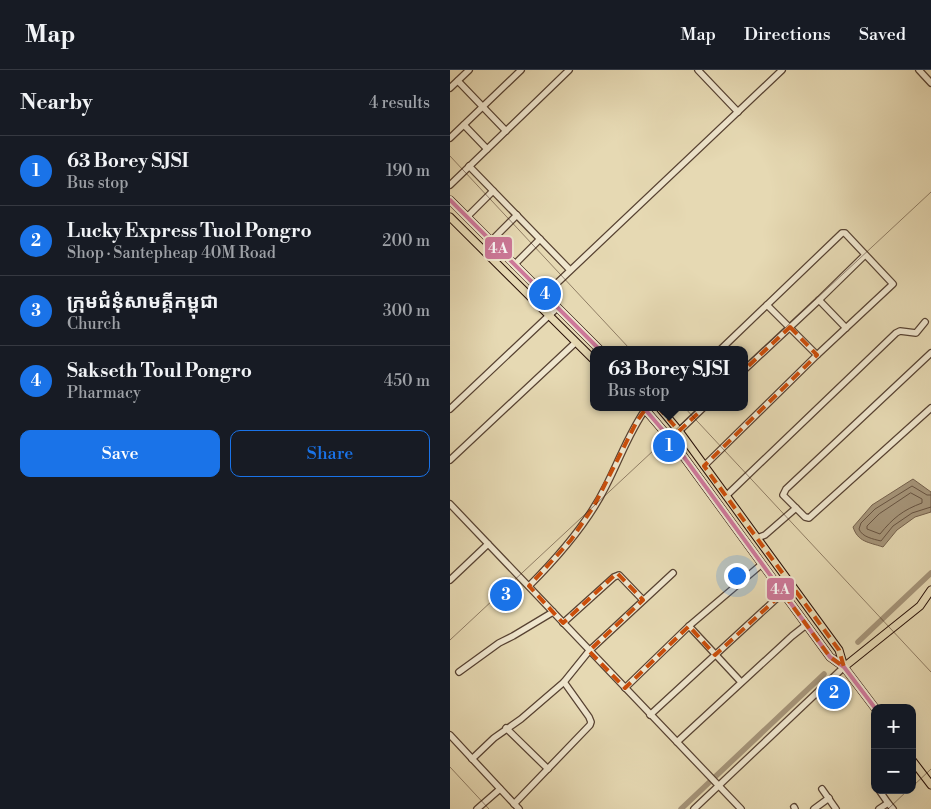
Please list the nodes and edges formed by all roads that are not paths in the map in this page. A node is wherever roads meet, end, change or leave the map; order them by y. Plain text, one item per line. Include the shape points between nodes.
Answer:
1 (469, 70) edge
2 (569, 70) edge
3 (698, 70) edge
4 (782, 70) edge
5 (919, 70) edge
6 (519, 71) edge
7 (458, 81) junction
8 (931, 83) edge
9 (450, 88) edge
10 (483, 107) junction
11 (738, 112) junction
12 (464, 125) junction
13 (506, 131) junction
14 (450, 138) edge
15 (487, 149) junction
16 (469, 166) junction
17 (450, 185) edge
18 (493, 191) junction
19 (450, 200) edge
20 (517, 215) junction
21 (450, 217) edge
22 (467, 217) junction
23 (540, 239) junction
24 (490, 241) junction
25 (865, 255) junction
26 (514, 265) junction
27 (570, 270) junction
28 (544, 295) junction
29 (819, 300) junction
30 (536, 303) junction
31 (767, 304) junction
32 (557, 308) junction
33 (549, 317) junction
34 (925, 322) dead end
35 (790, 326) junction
36 (846, 328) junction
37 (576, 343) junction
38 (596, 346) edge
39 (724, 346) edge
40 (931, 354) edge
41 (817, 355) junction
42 (590, 356) edge
43 (748, 366) edge
44 (931, 408) edge
45 (450, 409) edge
46 (643, 411) edge
47 (647, 411) edge
48 (663, 411) edge
49 (700, 411) edge
50 (679, 432) junction
51 (450, 460) edge
52 (704, 466) junction
53 (726, 496) junction
54 (450, 504) edge
55 (796, 508) junction
56 (757, 538) junction
57 (488, 544) junction
58 (762, 564) junction
59 (673, 573) dead end
60 (450, 580) edge
61 (529, 586) junction
62 (931, 590) edge
63 (784, 594) junction
64 (643, 600) junction
65 (931, 601) edge
66 (920, 606) junction
67 (553, 612) junction
68 (563, 623) junction
69 (806, 625) junction
70 (689, 626) junction
71 (589, 651) junction
72 (715, 655) junction
73 (844, 668) junction
74 (459, 672) dead end
75 (564, 682) junction
76 (741, 682) junction
77 (625, 688) junction
78 (872, 704) edge
79 (650, 715) junction
80 (506, 728) junction
81 (450, 735) edge
82 (677, 742) junction
83 (472, 759) junction
84 (916, 765) edge
85 (548, 770) junction
86 (717, 783) junction
87 (931, 785) edge
88 (500, 789) junction
89 (822, 789) dead end
90 (882, 794) edge
91 (829, 798) junction
92 (888, 803) junction
93 (514, 804) junction
94 (477, 809) edge
95 (519, 809) edge
96 (694, 809) edge
97 (741, 809) edge
98 (814, 809) edge
99 (836, 809) edge
100 (879, 809) edge
101 (893, 809) edge

1 - 7 street
2 - 13 street
3 - 11 street
4 - 11 street
5 - 8 street
6 - 10 street
7 - 9 street
7 - 10 street
10 - 12 street
10 - 13 street
11 - 27 street
12 - 14 street
12 - 15 street
13 - 15 street
15 - 16 street
16 - 17 street
16 - 18 street
18 - 20 street
18 - 22 street
19 - 22 main road
20 - 23 street
20 - 24 street
21 - 30 main road
22 - 24 main road
23 - 26 street
23 - 27 street
24 - 26 main road
25 - 29 street
25 - 31 street via 845,232 842,233
25 - 36 street via 892,284
26 - 28 main road
27 - 28 street
28 - 30 street
28 - 32 main road
29 - 35 street
29 - 36 street
30 - 33 main road
31 - 35 street
31 - 39 street
32 - 33 street
32 - 38 main road
33 - 37 main road
33 - 45 street
34 - 53 street via 916,333 896,333
35 - 41 street
35 - 43 street
36 - 41 street
37 - 42 main road
37 - 51 street
40 - 55 street via 786,489 783,495
41 - 52 street
44 - 55 street via 814,516 808,518
46 - 61 street via 606,487 572,540
47 - 58 main road
48 - 50 main road
49 - 50 street
50 - 52 main road
52 - 53 main road
53 - 56 main road
54 - 57 street
55 - 56 street
56 - 73 main road via 839,650
57 - 60 street
57 - 61 street
58 - 63 main road
58 - 70 street
59 - 64 street
61 - 67 street
62 - 66 main road
63 - 69 main road
63 - 72 street
64 - 68 street via 619,575
64 - 71 street
65 - 66 main road
66 - 73 main road
67 - 68 street
67 - 74 street via 499,643
68 - 71 street
69 - 73 main road via 830,657
69 - 76 street
70 - 72 street
70 - 77 street
71 - 75 street
71 - 77 street
72 - 76 street
72 - 79 street
73 - 78 main road
73 - 86 street
75 - 80 street
75 - 85 street via 591,722
76 - 82 street
77 - 79 street
79 - 82 street
80 - 83 street
80 - 85 street
81 - 83 street
82 - 86 street
83 - 88 street
84 - 87 main road
85 - 93 street
86 - 96 street
86 - 97 street
88 - 93 street
88 - 94 street
89 - 91 street
90 - 92 street
91 - 98 street
91 - 99 street
92 - 100 street
92 - 101 street
93 - 95 street

